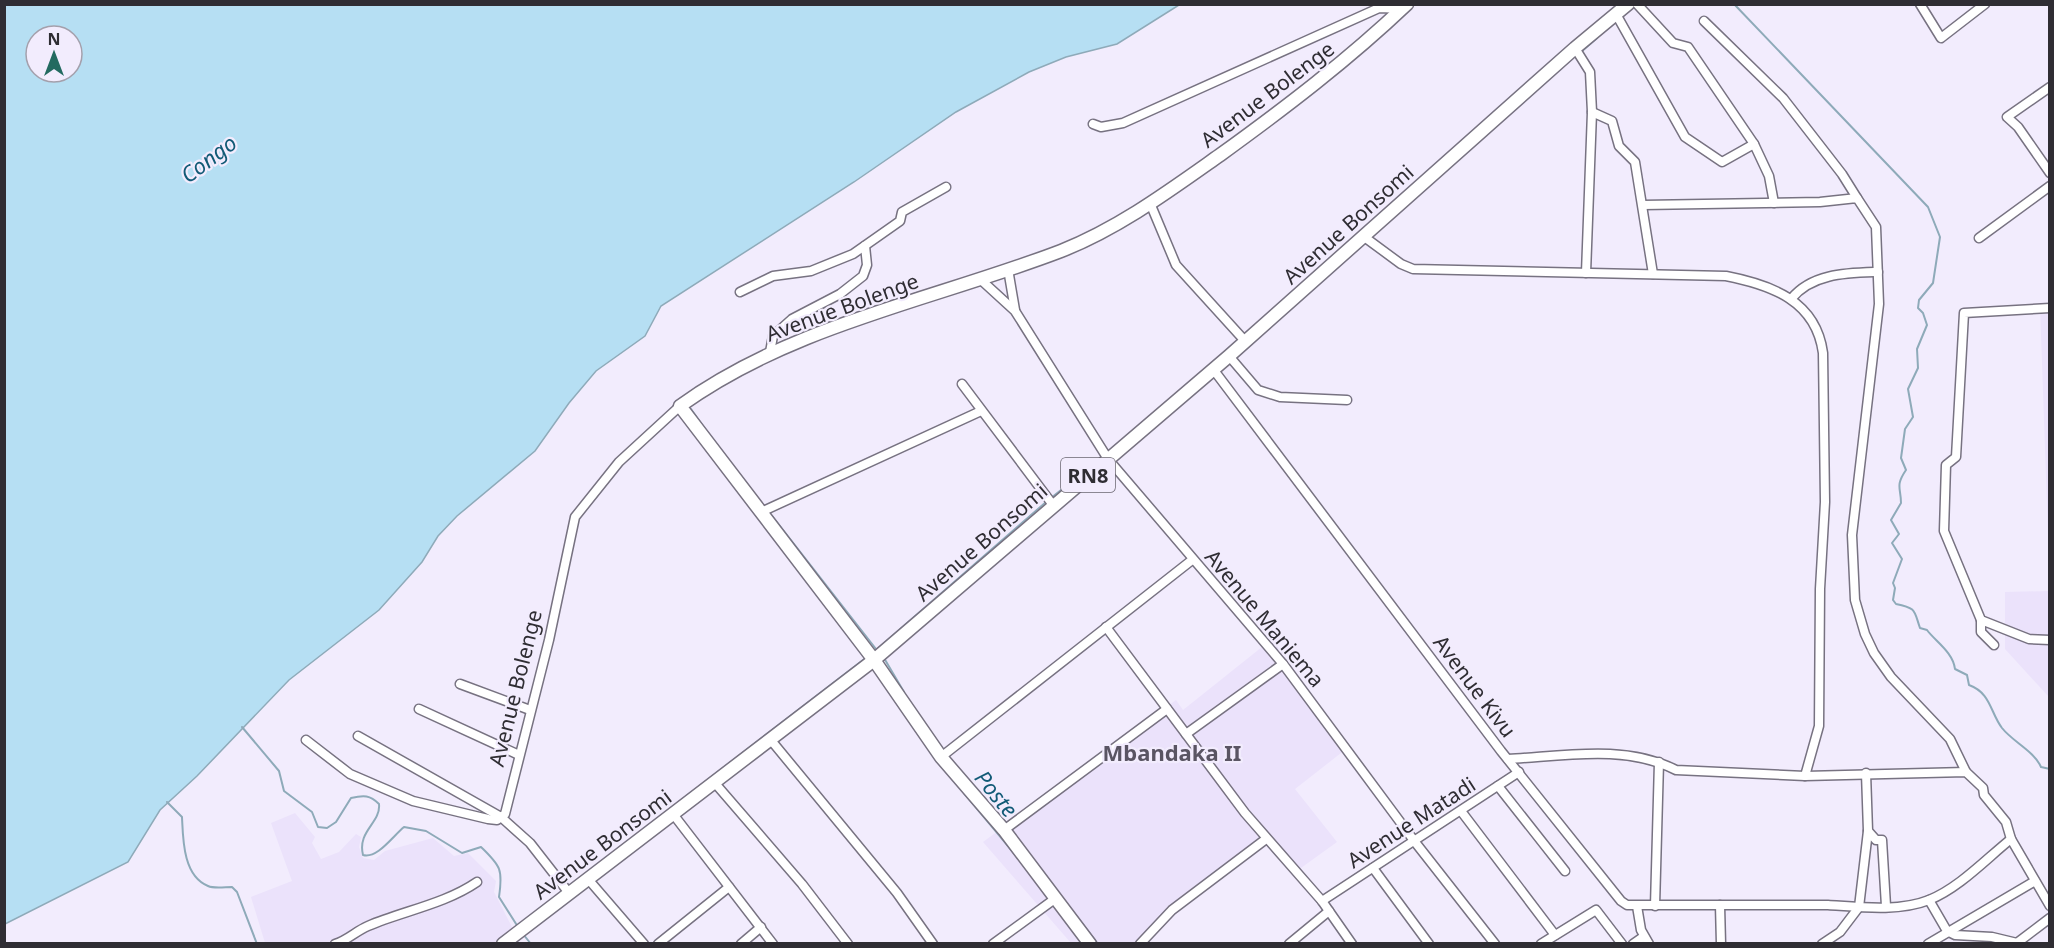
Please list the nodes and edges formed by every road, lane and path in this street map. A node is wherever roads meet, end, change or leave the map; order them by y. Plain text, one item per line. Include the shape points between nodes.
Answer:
1 (1628, 4) edge
2 (1637, 4) edge
3 (1920, 4) edge
4 (1985, 4) edge
5 (1405, 7) edge
6 (1616, 14) junction
7 (1704, 21) dead end
8 (1575, 48) junction
9 (2049, 87) edge
10 (1592, 112) junction
11 (1094, 124) dead end
12 (1754, 144) junction
13 (2049, 173) edge
14 (2049, 186) edge
15 (946, 187) dead end
16 (1857, 198) junction
17 (1150, 203) junction
18 (1774, 203) junction
19 (1643, 205) junction
20 (1363, 236) junction
21 (1979, 238) dead end
22 (865, 246) junction
23 (1008, 269) junction
24 (1878, 272) junction
25 (1586, 273) junction
26 (1653, 274) junction
27 (980, 279) junction
28 (740, 292) dead end
29 (1791, 299) junction
30 (2049, 308) edge
31 (1016, 311) junction
32 (1245, 341) junction
33 (770, 352) junction
34 (1228, 356) junction
35 (1213, 369) junction
36 (962, 384) dead end
37 (1347, 400) dead end
38 (680, 406) junction
39 (981, 411) junction
40 (1108, 459) junction
41 (1053, 505) junction
42 (760, 512) junction
43 (1192, 560) junction
44 (1981, 620) junction
45 (1107, 627) junction
46 (2049, 640) edge
47 (1994, 645) dead end
48 (874, 660) junction
49 (1283, 664) junction
50 (460, 684) dead end
51 (419, 709) dead end
52 (1167, 709) junction
53 (530, 710) junction
54 (1186, 734) junction
55 (358, 736) dead end
56 (770, 739) junction
57 (306, 740) dead end
58 (519, 755) junction
59 (941, 757) junction
60 (1508, 759) junction
61 (1659, 762) junction
62 (1966, 771) junction
63 (1519, 772) junction
64 (1866, 773) junction
65 (1805, 776) junction
66 (714, 782) junction
67 (1498, 786) junction
68 (1461, 811) junction
69 (673, 814) junction
70 (501, 817) junction
71 (1004, 830) junction
72 (1868, 831) junction
73 (1266, 839) junction
74 (2011, 839) junction
75 (1415, 842) junction
76 (1373, 868) junction
77 (1565, 871) dead end
78 (588, 879) junction
79 (2035, 881) junction
80 (477, 882) dead end
81 (729, 887) junction
82 (569, 893) junction
83 (1056, 898) junction
84 (1929, 900) junction
85 (1322, 901) junction
86 (1720, 905) junction
87 (1637, 906) junction
88 (1655, 906) junction
89 (1886, 906) junction
90 (2049, 906) edge
91 (1859, 908) junction
92 (1329, 910) junction
93 (2049, 918) edge
94 (761, 927) junction
95 (1947, 931) junction
96 (1555, 935) junction
97 (1646, 940) edge
98 (506, 941) edge
99 (346, 942) edge
100 (2016, 943) edge
101 (335, 944) edge
102 (644, 944) edge
103 (658, 944) edge
104 (741, 944) edge
105 (773, 944) edge
106 (848, 944) edge
107 (933, 944) edge
108 (993, 944) edge
109 (1090, 944) edge
110 (1140, 944) edge
111 (1289, 944) edge
112 (1352, 944) edge
113 (1429, 944) edge
114 (1495, 944) edge
115 (1541, 944) edge
116 (1622, 944) edge
117 (1634, 944) edge
118 (1721, 944) edge
119 (1822, 944) edge
120 (1928, 944) edge

1 - 6 street, Avenue Bonsomi / RN8
2 - 12 street via 1672,43 1688,47
3 - 4 street via 1941,38
5 - 11 street via 1379,8 1124,123 1113,127
5 - 17 street, Avenue Bolenge via 1330,74
6 - 8 street, Avenue Bonsomi / RN8
6 - 12 street via 1685,137 1722,162
7 - 16 street via 1782,98
8 - 10 street via 1590,72
8 - 20 street, Avenue Bonsomi / RN8
9 - 13 street via 2007,117
10 - 19 street via 1611,121 1619,147 1635,162
10 - 25 street
12 - 18 street via 1769,176
14 - 21 street
15 - 22 street via 902,212 900,221
16 - 18 street
16 - 24 street via 1876,227
17 - 23 street, Avenue Bolenge via 1092,237
17 - 32 street via 1176,265
18 - 19 street
19 - 26 street
20 - 25 street via 1401,264 1413,268
20 - 32 street, Avenue Bonsomi / RN8
22 - 28 street via 811,271 773,276
22 - 33 street via 864,276 840,294 792,319 773,336
23 - 27 street, Avenue Bolenge
23 - 31 street
24 - 29 street via 1827,277 1809,283
24 - 62 street via 1879,304 1852,535 1855,600 1864,634 1874,653 1891,677 1950,738
25 - 26 street
26 - 29 street via 1726,276 1751,281
27 - 31 street
27 - 33 street, Avenue Bolenge
29 - 65 street via 1820,331 1823,353 1826,502 1820,589 1819,726
30 - 44 street via 1965,313 1956,457 1946,465 1944,531
31 - 40 street, Avenue Maniema
32 - 34 street, Avenue Bonsomi / RN8
33 - 38 street, Avenue Bolenge
34 - 35 street, Avenue Bonsomi / RN8
34 - 37 street via 1258,390 1280,397
35 - 40 street, Avenue Bonsomi / RN8
35 - 60 street, Avenue Kivu
36 - 39 street
38 - 42 street
38 - 53 street, Avenue Bolenge via 619,462 575,517
39 - 41 street
39 - 42 street
40 - 41 street, Avenue Bonsomi / RN8
40 - 43 street, Avenue Maniema
41 - 48 street, Avenue Bonsomi / RN8
42 - 48 street
43 - 45 street
43 - 49 street, Avenue Maniema
44 - 46 street via 2029,639
44 - 47 street via 1982,632
45 - 52 street
45 - 59 street
48 - 56 street, Avenue Bonsomi / RN8
48 - 59 street
49 - 54 street
49 - 75 street, Avenue Maniema
50 - 53 street
51 - 58 street
52 - 54 street
52 - 71 street
53 - 58 street, Avenue Bolenge
54 - 73 street
55 - 70 street
56 - 66 street, Avenue Bonsomi / RN8
56 - 107 street via 897,893
57 - 70 street via 350,774 413,801 488,819
58 - 70 street, Avenue Bolenge via 505,814
59 - 71 street
60 - 61 street, Avenue Kivu via 1616,753
60 - 63 street
61 - 65 street, Avenue Kivu via 1676,770
61 - 88 street
62 - 64 street, Avenue Kivu
62 - 74 street via 2006,822
63 - 67 street, Avenue Matadi
63 - 87 street via 1621,901
64 - 65 street, Avenue Kivu
64 - 72 street
66 - 69 street, Avenue Bonsomi / RN8
66 - 106 street
67 - 68 street, Avenue Matadi
67 - 77 street
68 - 75 street, Avenue Matadi
68 - 96 street
69 - 78 street, Avenue Bonsomi / RN8
69 - 81 street
70 - 82 street via 530,843
71 - 83 street
72 - 89 street via 1876,840 1882,840
72 - 91 street
73 - 85 street
73 - 110 street via 1164,917
74 - 79 street
74 - 84 street
75 - 76 street, Avenue Matadi
75 - 114 street, Avenue Maniema
76 - 85 street, Avenue Matadi
76 - 113 street
78 - 82 street, Avenue Bonsomi / RN8
78 - 102 street
79 - 90 street
79 - 95 street
80 - 99 street via 366,927
81 - 94 street
81 - 103 street
82 - 98 street, Avenue Bonsomi / RN8
83 - 108 street
83 - 109 street
84 - 89 street
84 - 95 street
85 - 92 street
86 - 88 street
86 - 91 street
86 - 118 street
87 - 88 street
87 - 97 street
89 - 91 street
91 - 119 street via 1840,932
92 - 111 street
92 - 112 street
93 - 100 street
94 - 104 street
94 - 105 street
95 - 100 street
95 - 120 street
96 - 115 street
96 - 116 street via 1596,910
97 - 117 street
99 - 101 street

